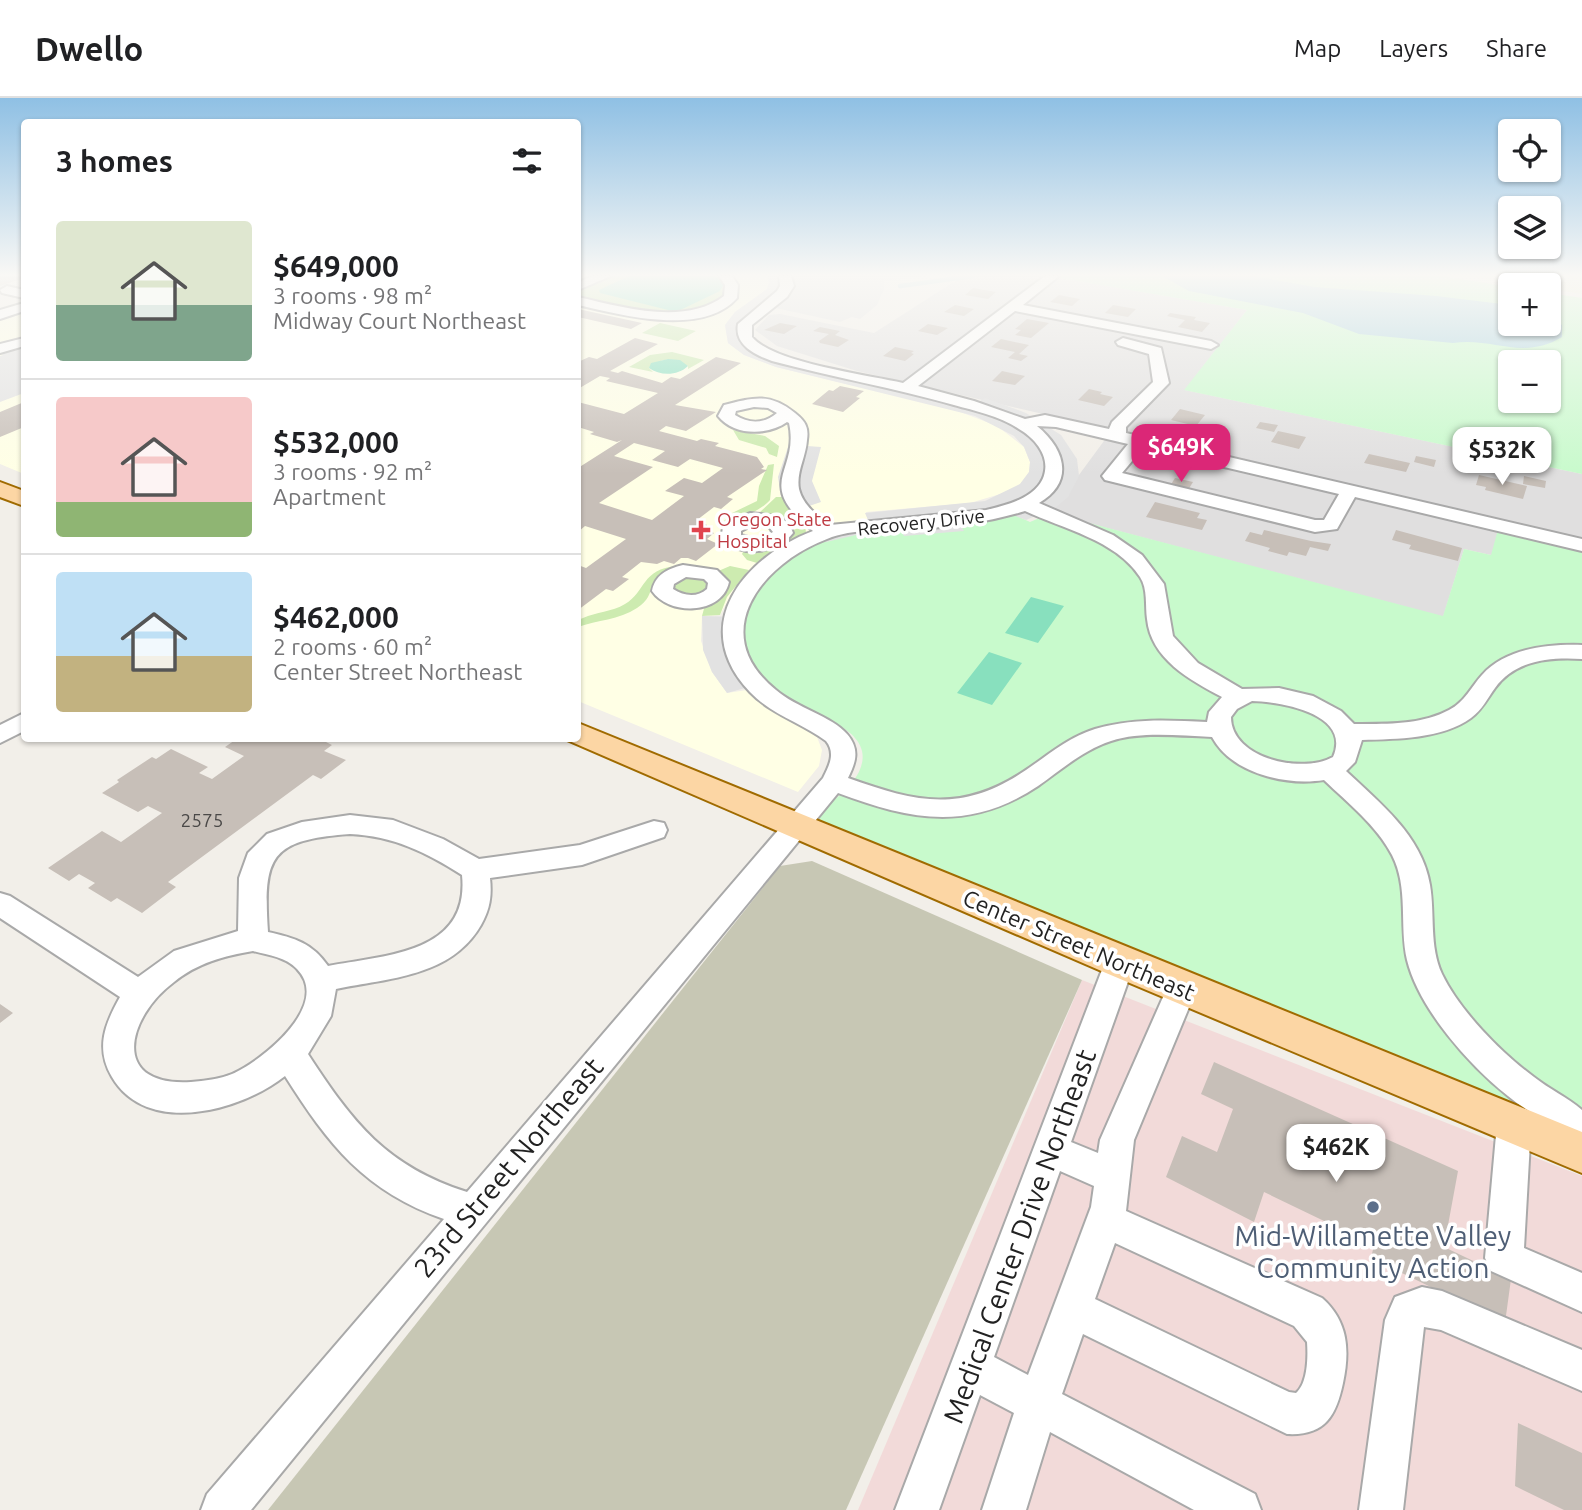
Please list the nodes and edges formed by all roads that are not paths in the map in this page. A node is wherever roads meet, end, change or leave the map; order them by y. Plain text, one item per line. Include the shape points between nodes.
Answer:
1 (750, 342) edge
2 (967, 342) edge
3 (1125, 342) edge
4 (1194, 342) edge
5 (1186, 355) dead end
6 (906, 388) junction
7 (785, 414) dead end
8 (1023, 424) junction
9 (1117, 437) junction
10 (1139, 442) junction
11 (0, 489) edge
12 (1349, 492) junction
13 (21, 498) edge
14 (1025, 504) junction
15 (827, 532) junction
16 (1582, 545) edge
17 (1582, 652) edge
18 (1239, 697) junction
19 (21, 723) edge
20 (1220, 730) junction
21 (1348, 732) junction
22 (581, 734) edge
23 (0, 735) edge
24 (1330, 771) junction
25 (833, 782) junction
26 (795, 826) junction
27 (654, 830) dead end
28 (475, 870) junction
29 (0, 904) edge
30 (253, 940) junction
31 (1120, 962) junction
32 (321, 981) junction
33 (1182, 988) junction
34 (140, 994) junction
35 (290, 1055) junction
36 (1514, 1124) junction
37 (1582, 1133) edge
38 (1051, 1150) junction
39 (1582, 1153) edge
40 (1112, 1177) junction
41 (471, 1211) junction
42 (1104, 1219) junction
43 (1582, 1293) edge
44 (1072, 1308) junction
45 (972, 1368) junction
46 (1582, 1371) edge
47 (1038, 1404) junction
48 (223, 1510) edge
49 (917, 1510) edge
50 (1004, 1510) edge
51 (1239, 1510) edge
52 (1381, 1510) edge

1 - 6 street, Recovery Drive via 765,354 788,361
2 - 6 street
3 - 9 street via 1162,353 1161,383 1118,426
4 - 5 street via 1205,344
6 - 8 street, Recovery Drive
7 - 15 street via 797,421 802,435 790,477 796,505
8 - 9 street via 1045,420
8 - 14 street, Recovery Drive via 1043,441 1055,463 1049,485
9 - 10 street
10 - 12 street
10 - 12 street via 1111,476 1315,526 1329,525
11 - 13 main road
12 - 16 street
14 - 15 street, Recovery Drive via 985,517
14 - 18 street via 1104,537 1136,560 1156,584 1158,623 1171,650 1187,666
15 - 25 street, Recovery Drive via 786,554 749,586 732,619 732,635 736,655 756,686 843,746 844,757
17 - 21 street via 1552,652 1515,661 1492,677 1471,707 1441,724
18 - 20 street via 1222,709
18 - 21 street via 1290,696 1336,718
19 - 23 street
20 - 24 street via 1227,742 1260,765 1301,773
20 - 25 street via 1152,729 1104,735 1066,752 1003,793 944,808 915,808
21 - 24 street via 1349,752 1343,764
22 - 26 main road, Center Street Northeast
24 - 37 street via 1384,825 1412,867 1423,962 1451,1011 1515,1082 1567,1115
25 - 26 street, Recovery Drive
26 - 31 main road, Center Street Northeast
26 - 41 street, 23rd Street Northeast
27 - 28 street via 582,855
28 - 30 street via 409,834 378,825 344,823 288,834 257,860
28 - 32 street via 475,905 460,934 446,947 422,959
29 - 34 street
30 - 32 street via 298,950 313,963
30 - 34 street via 222,944 192,955
31 - 33 main road, Center Street Northeast
31 - 38 street, Medical Center Drive Northeast
32 - 35 street via 321,1004 310,1030
33 - 36 main road, Center Street Northeast
33 - 40 street via 1117,1140
34 - 35 street via 123,1018 116,1044 120,1067 136,1086 160,1096 192,1098 228,1091 261,1076
35 - 41 street via 355,1148 400,1182
36 - 39 main road, Center Street Northeast
36 - 43 street via 1504,1258
38 - 40 street
38 - 45 street, Medical Center Drive Northeast
40 - 42 street
41 - 48 street, 23rd Street Northeast
42 - 44 street
42 - 44 street via 1321,1321 1328,1348 1319,1401 1303,1415 1287,1413
44 - 47 street
45 - 47 street
45 - 49 street, Medical Center Drive Northeast
46 - 52 street via 1442,1311 1422,1307 1409,1311
47 - 50 street
47 - 51 street

